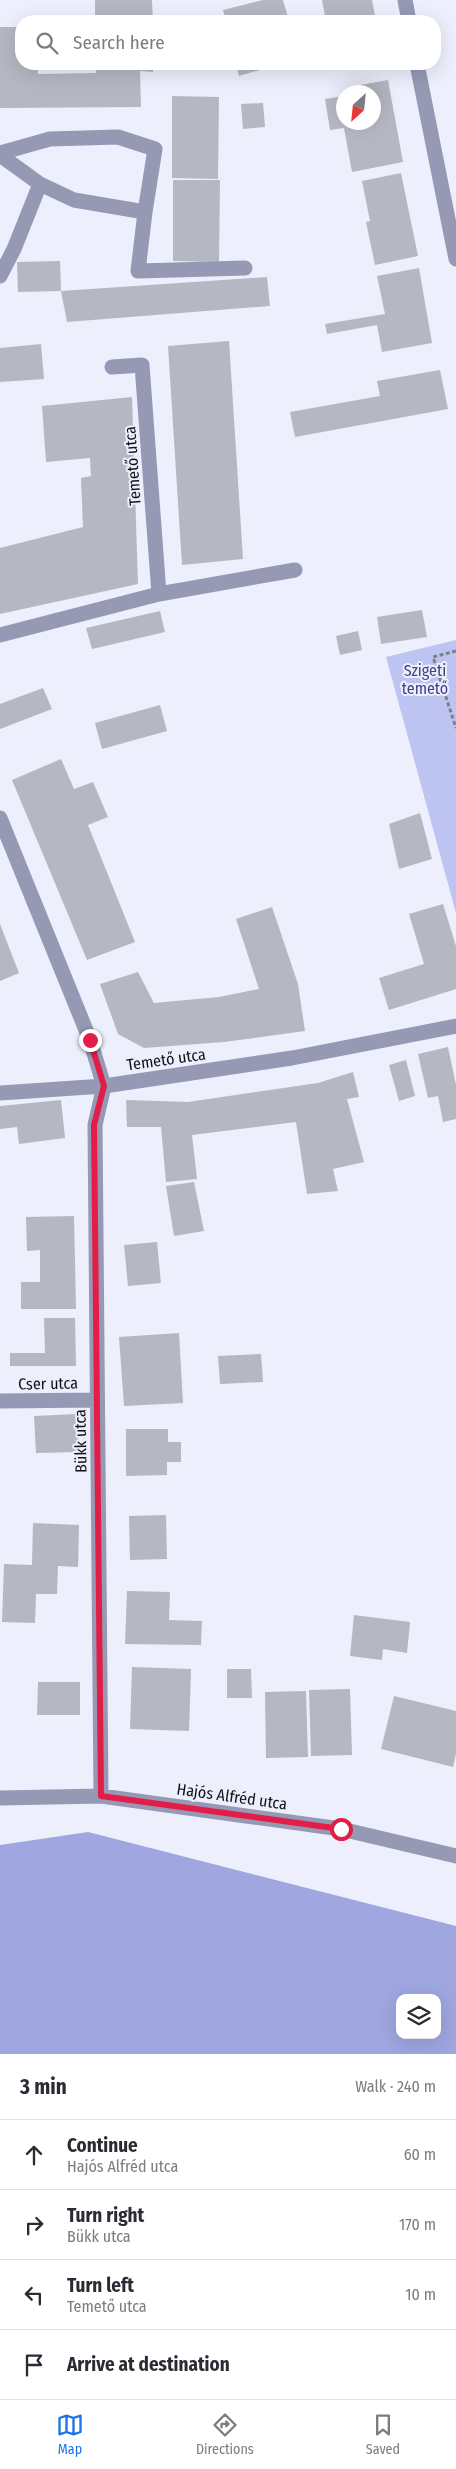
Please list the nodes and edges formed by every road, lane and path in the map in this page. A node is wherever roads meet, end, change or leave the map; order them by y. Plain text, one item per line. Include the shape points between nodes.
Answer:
1 (405, 0) edge
2 (408, 15) edge
3 (418, 70) edge
4 (0, 154) edge
5 (40, 184) junction
6 (145, 212) junction
7 (456, 259) edge
8 (245, 268) dead end
9 (0, 276) edge
10 (112, 367) dead end
11 (295, 570) dead end
12 (158, 594) junction
13 (0, 635) edge
14 (456, 652) edge
15 (456, 728) edge
16 (0, 818) edge
17 (456, 1026) edge
18 (104, 1086) junction
19 (0, 1093) edge
20 (97, 1400) junction
21 (0, 1401) edge
22 (101, 1796) junction
23 (0, 1798) edge
24 (456, 1856) edge

1 - 2 street
3 - 7 street
4 - 5 street
4 - 6 street via 50,139 108,137 155,149
5 - 6 street via 74,200
5 - 9 street
6 - 8 street via 138,270
10 - 12 street, Temető utca via 142,365
11 - 12 street
12 - 13 street
14 - 15 path via 433,658
16 - 18 street via 90,1040
17 - 18 street, Temető utca via 292,1058
18 - 19 street, Temető utca
18 - 20 street, Bükk utca via 94,1125
20 - 21 street, Cser utca
20 - 22 street, Bükk utca
22 - 23 street, Hajós Alfréd utca
22 - 24 street, Hajós Alfréd utca via 341,1829

